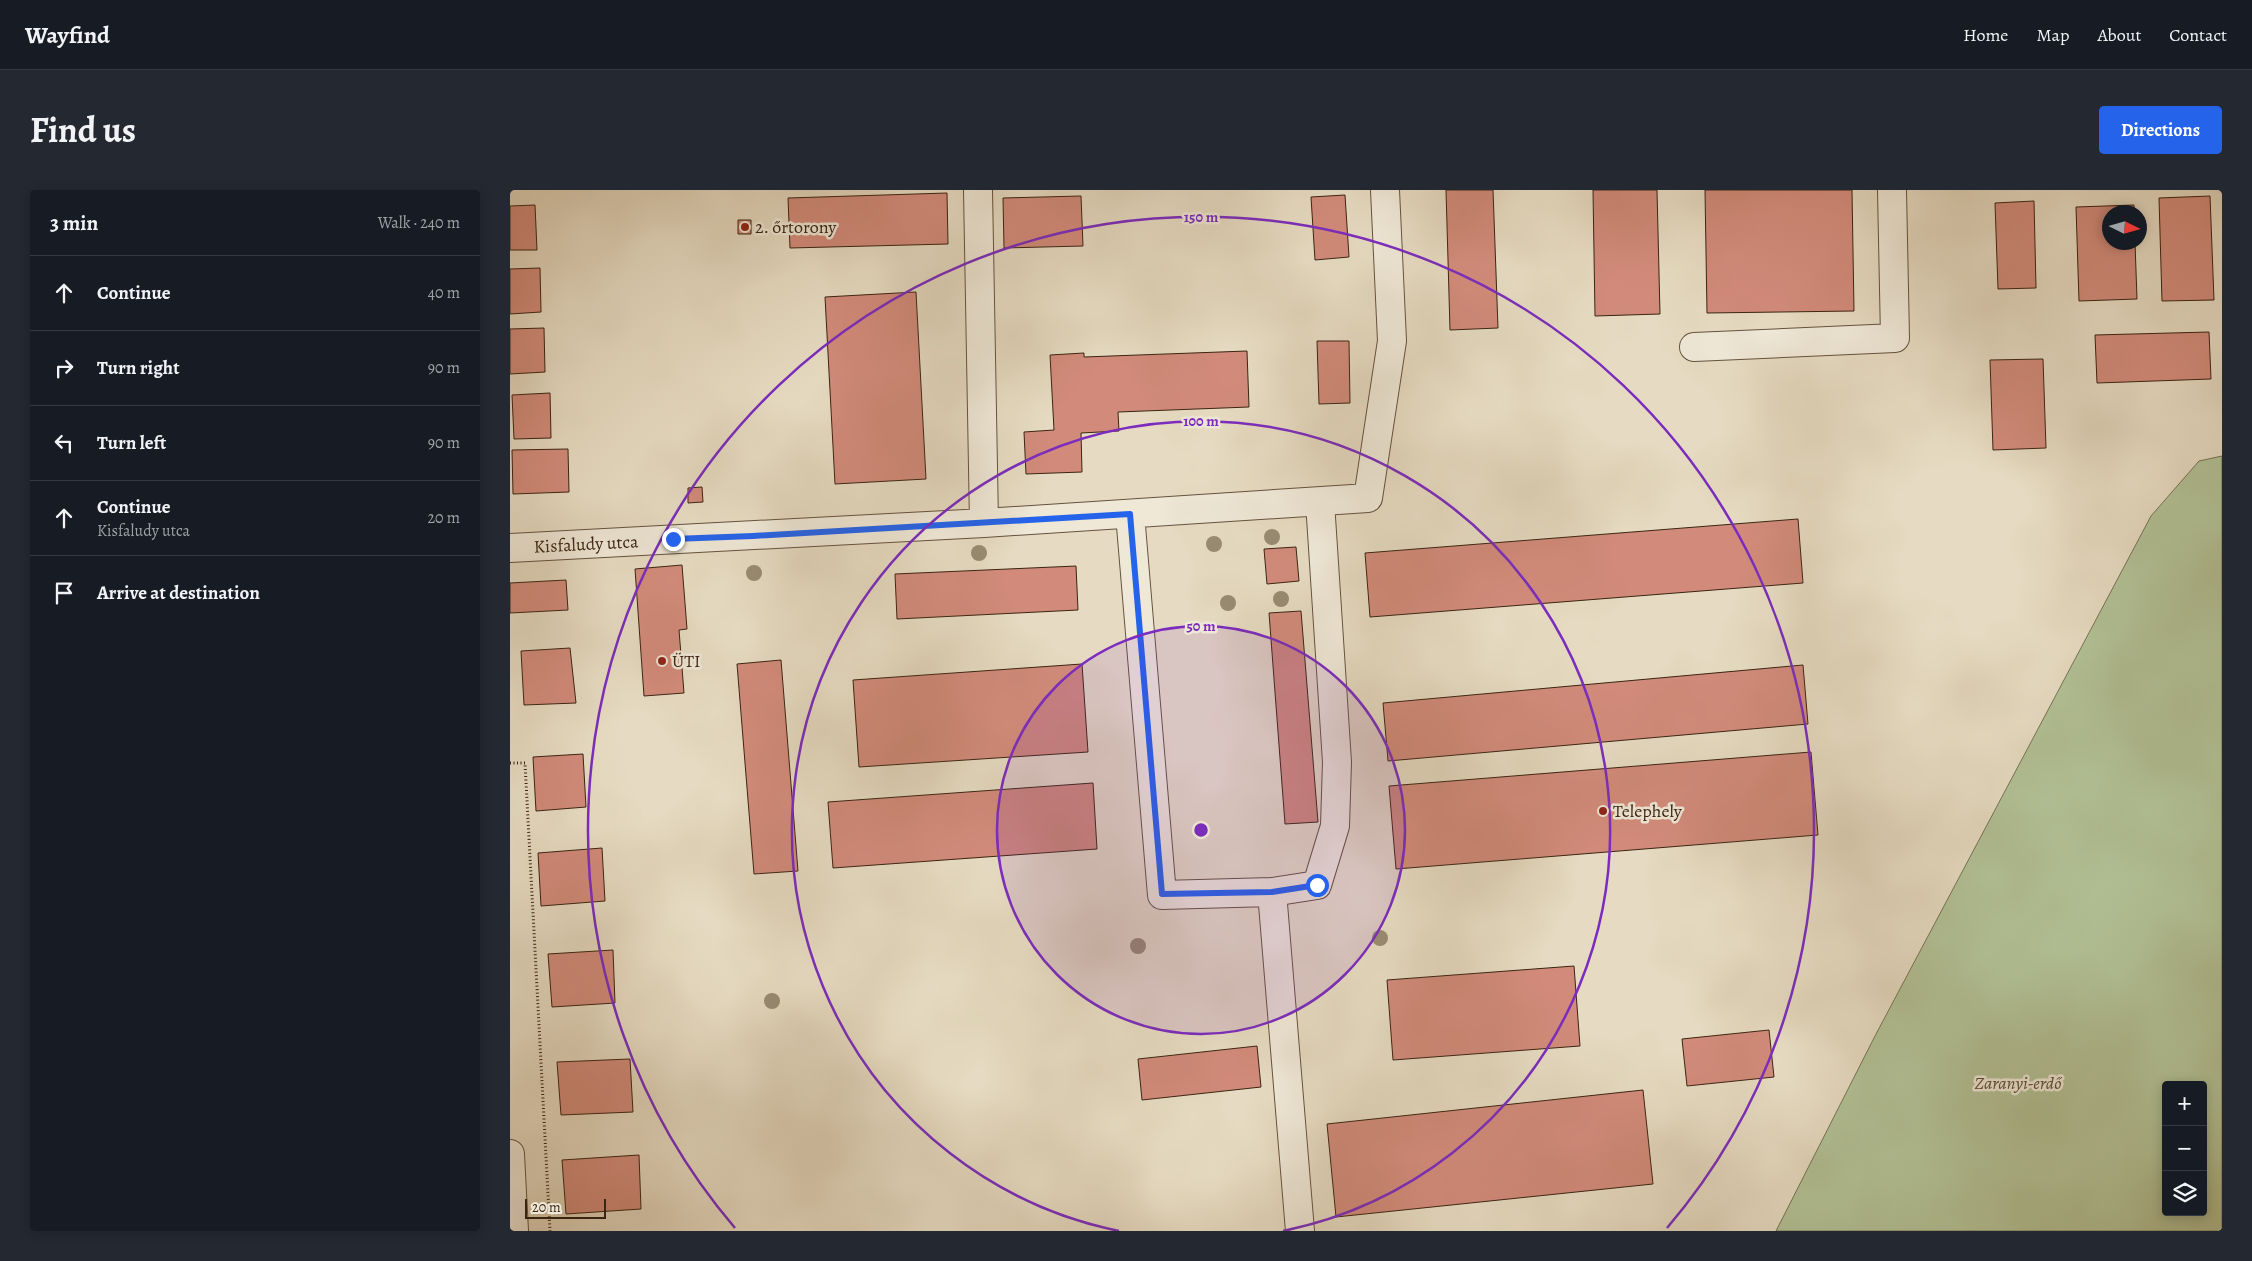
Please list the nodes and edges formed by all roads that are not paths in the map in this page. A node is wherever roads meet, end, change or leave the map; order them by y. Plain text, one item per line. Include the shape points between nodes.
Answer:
1 (978, 190) edge
2 (1385, 190) edge
3 (1892, 190) edge
4 (1694, 347) dead end
5 (1320, 502) junction
6 (1130, 514) junction
7 (984, 523) junction
8 (510, 548) edge
9 (1272, 892) junction
10 (510, 1154) edge
11 (514, 1231) edge
12 (1300, 1231) edge

1 - 7 street
2 - 5 street, Kisfaludy utca via 1392,341 1368,498
3 - 4 street via 1895,338
5 - 6 street, Kisfaludy utca
5 - 9 street via 1337,762 1335,826 1317,885
6 - 7 street, Kisfaludy utca
6 - 9 street via 1162,894
7 - 8 street, Kisfaludy utca
9 - 12 street
10 - 11 street

